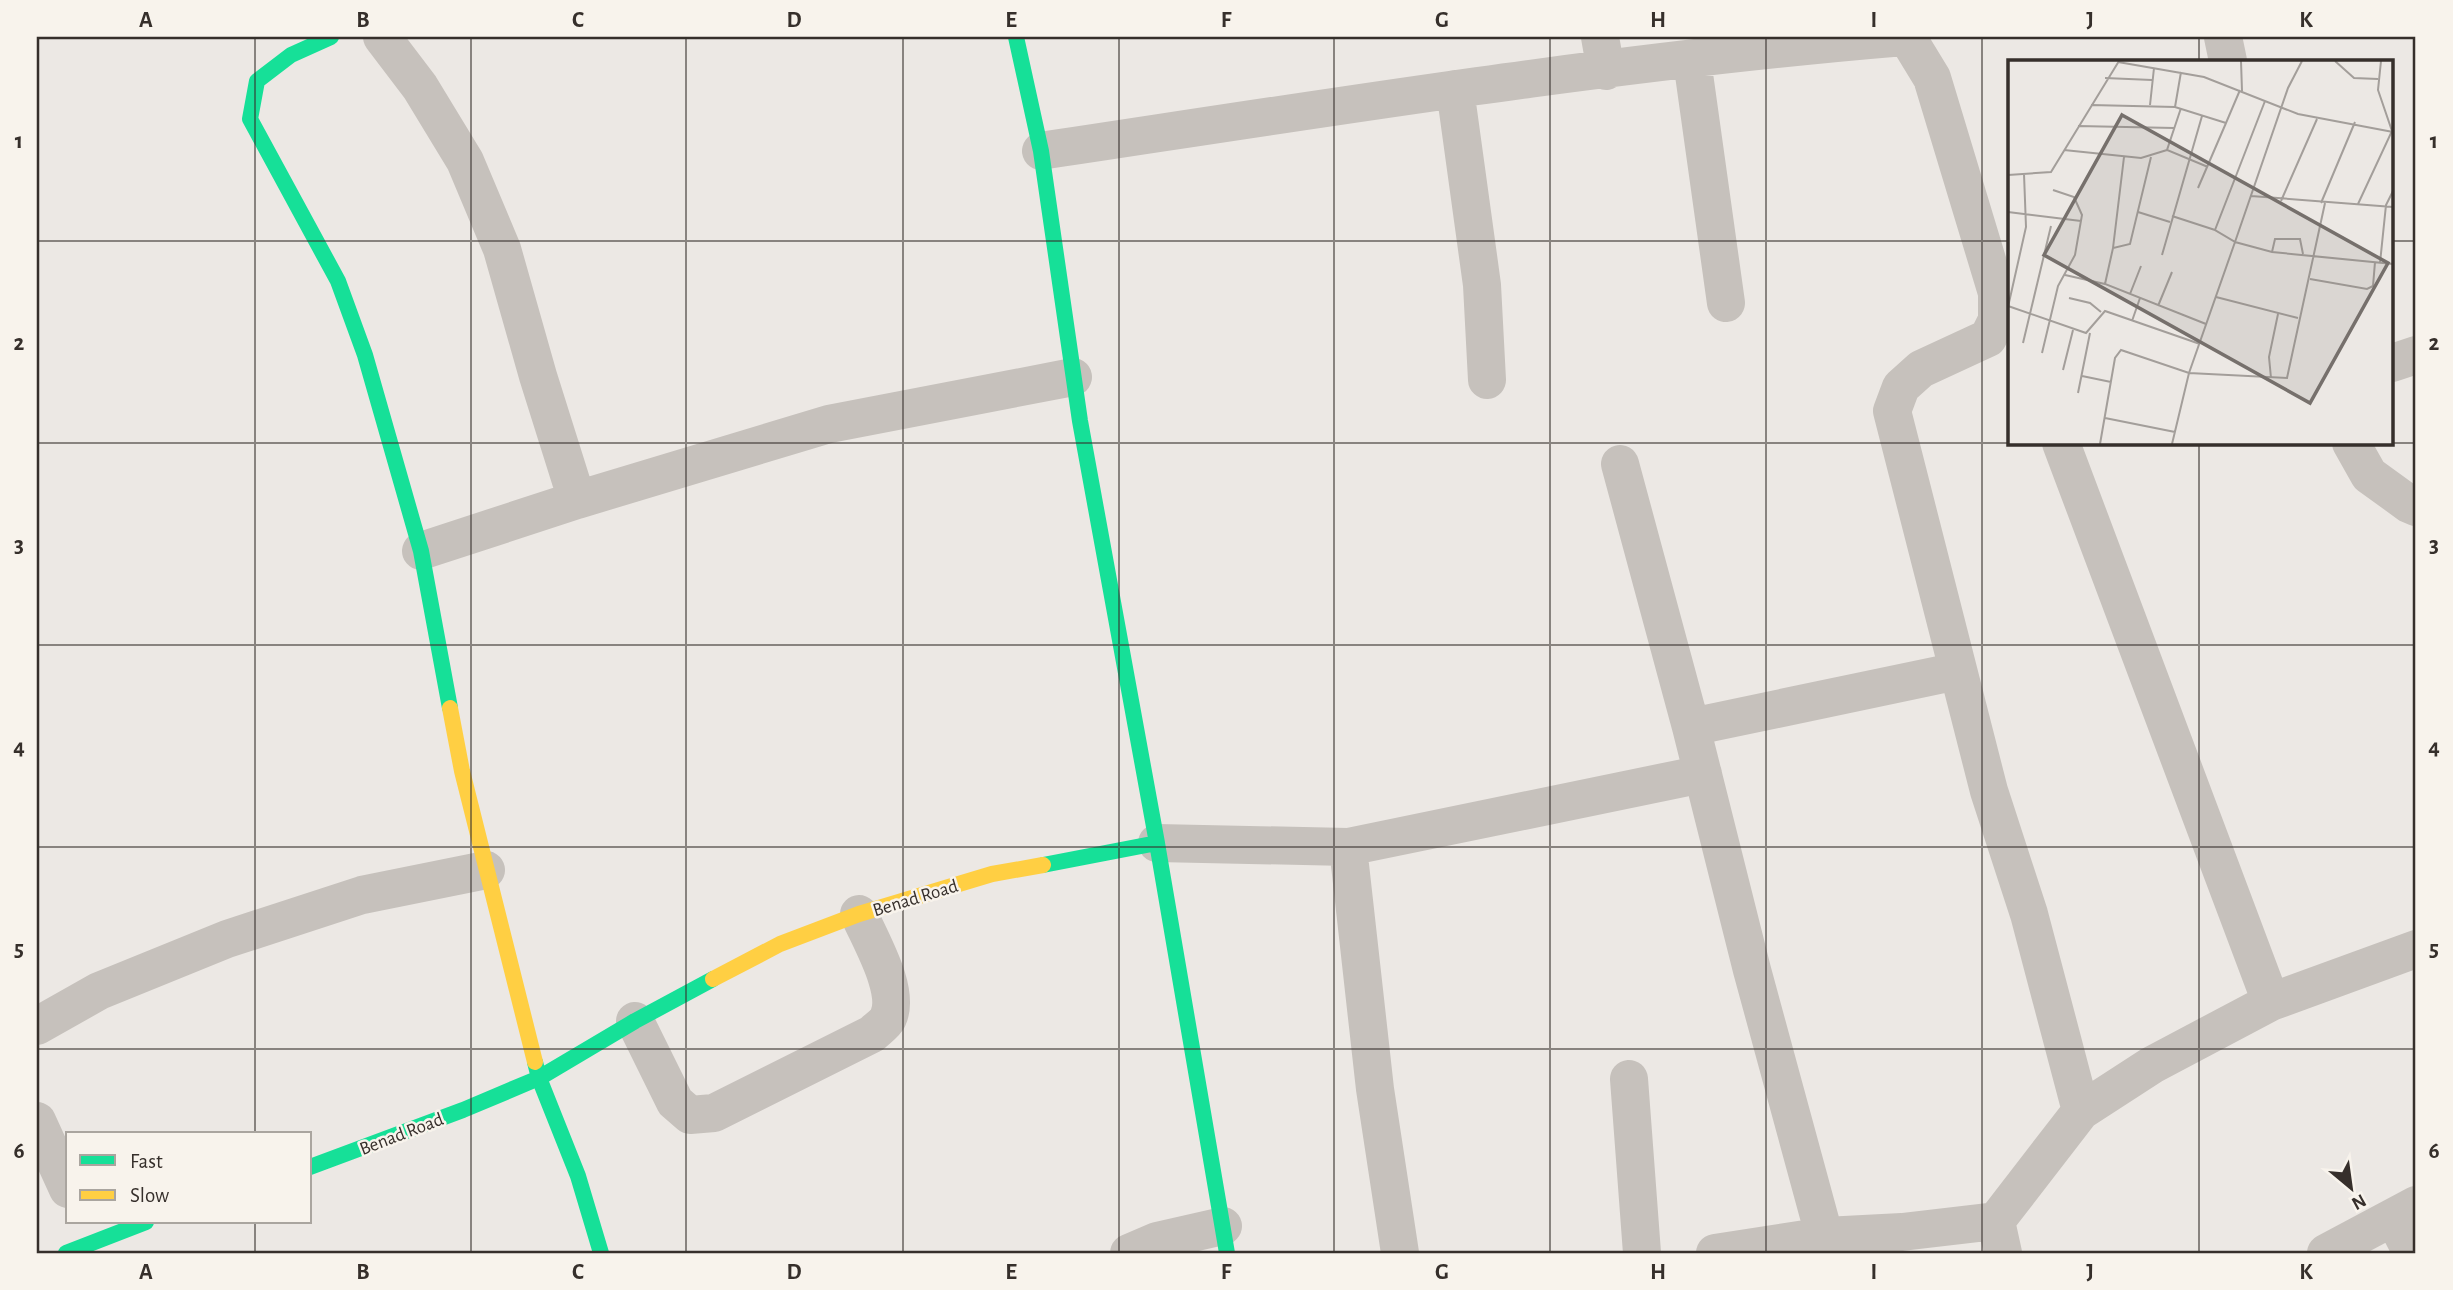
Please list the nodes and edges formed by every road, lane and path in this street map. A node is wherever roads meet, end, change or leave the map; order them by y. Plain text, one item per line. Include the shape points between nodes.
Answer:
1 (331, 37) edge
2 (382, 37) edge
3 (1016, 37) edge
4 (1906, 37) edge
5 (2223, 37) edge
6 (1603, 54) edge
7 (1692, 60) junction
8 (2228, 60) edge
9 (1455, 89) junction
10 (1041, 151) junction
11 (1726, 303) dead end
12 (2003, 328) edge
13 (2416, 355) edge
14 (2394, 362) edge
15 (1073, 377) junction
16 (1487, 380) dead end
17 (2061, 444) edge
18 (2352, 444) edge
19 (1620, 464) dead end
20 (577, 500) junction
21 (2416, 507) edge
22 (421, 551) junction
23 (1958, 671) junction
24 (1691, 727) junction
25 (1703, 774) junction
26 (1157, 843) junction
27 (1348, 847) junction
28 (486, 870) junction
29 (859, 914) junction
30 (2416, 949) edge
31 (2270, 1002) junction
32 (635, 1021) junction
33 (37, 1026) edge
34 (539, 1078) junction
35 (1629, 1079) dead end
36 (2081, 1111) junction
37 (37, 1121) edge
38 (312, 1166) edge
39 (66, 1185) edge
40 (2405, 1211) edge
41 (138, 1224) edge
42 (2000, 1237) edge
43 (81, 1239) edge
44 (1225, 1239) edge
45 (1827, 1244) edge
46 (601, 1253) edge
47 (1129, 1253) edge
48 (1400, 1253) edge
49 (1642, 1253) edge
50 (1715, 1253) edge
51 (2326, 1253) edge
52 (2412, 1253) edge

1 - 22 street via 291,55 257,81 250,119 338,281 365,355
2 - 20 street via 420,87 465,161 502,249
3 - 10 street
4 - 7 street
4 - 12 street via 1932,78 1997,293
5 - 8 street
6 - 7 street
6 - 9 street
7 - 11 street
9 - 10 street
9 - 16 street via 1482,285
10 - 15 street
12 - 23 street via 1921,369 1901,387 1892,411
13 - 14 street
15 - 20 street via 829,424
15 - 26 street
17 - 31 street
18 - 21 street via 2369,475
19 - 24 street
20 - 22 street
22 - 28 street via 462,771
23 - 24 street
23 - 36 street
24 - 25 street
25 - 27 street
25 - 45 street
26 - 27 street
26 - 29 street, Benad Road via 992,874
26 - 44 street
27 - 48 street via 1375,1089
28 - 33 street via 362,895 226,939 99,991
28 - 34 street
29 - 32 street, Benad Road via 780,944
29 - 32 street via 890,986 887,1019 872,1034 714,1113 690,1115 675,1102
30 - 31 street
31 - 36 street via 2152,1065
32 - 34 street, Benad Road
34 - 38 street, Benad Road
34 - 46 street via 578,1176
35 - 49 street
36 - 42 street
37 - 39 street
40 - 51 street
40 - 52 street
41 - 43 street
42 - 45 street via 1902,1232
44 - 47 street via 1157,1241
45 - 50 street

